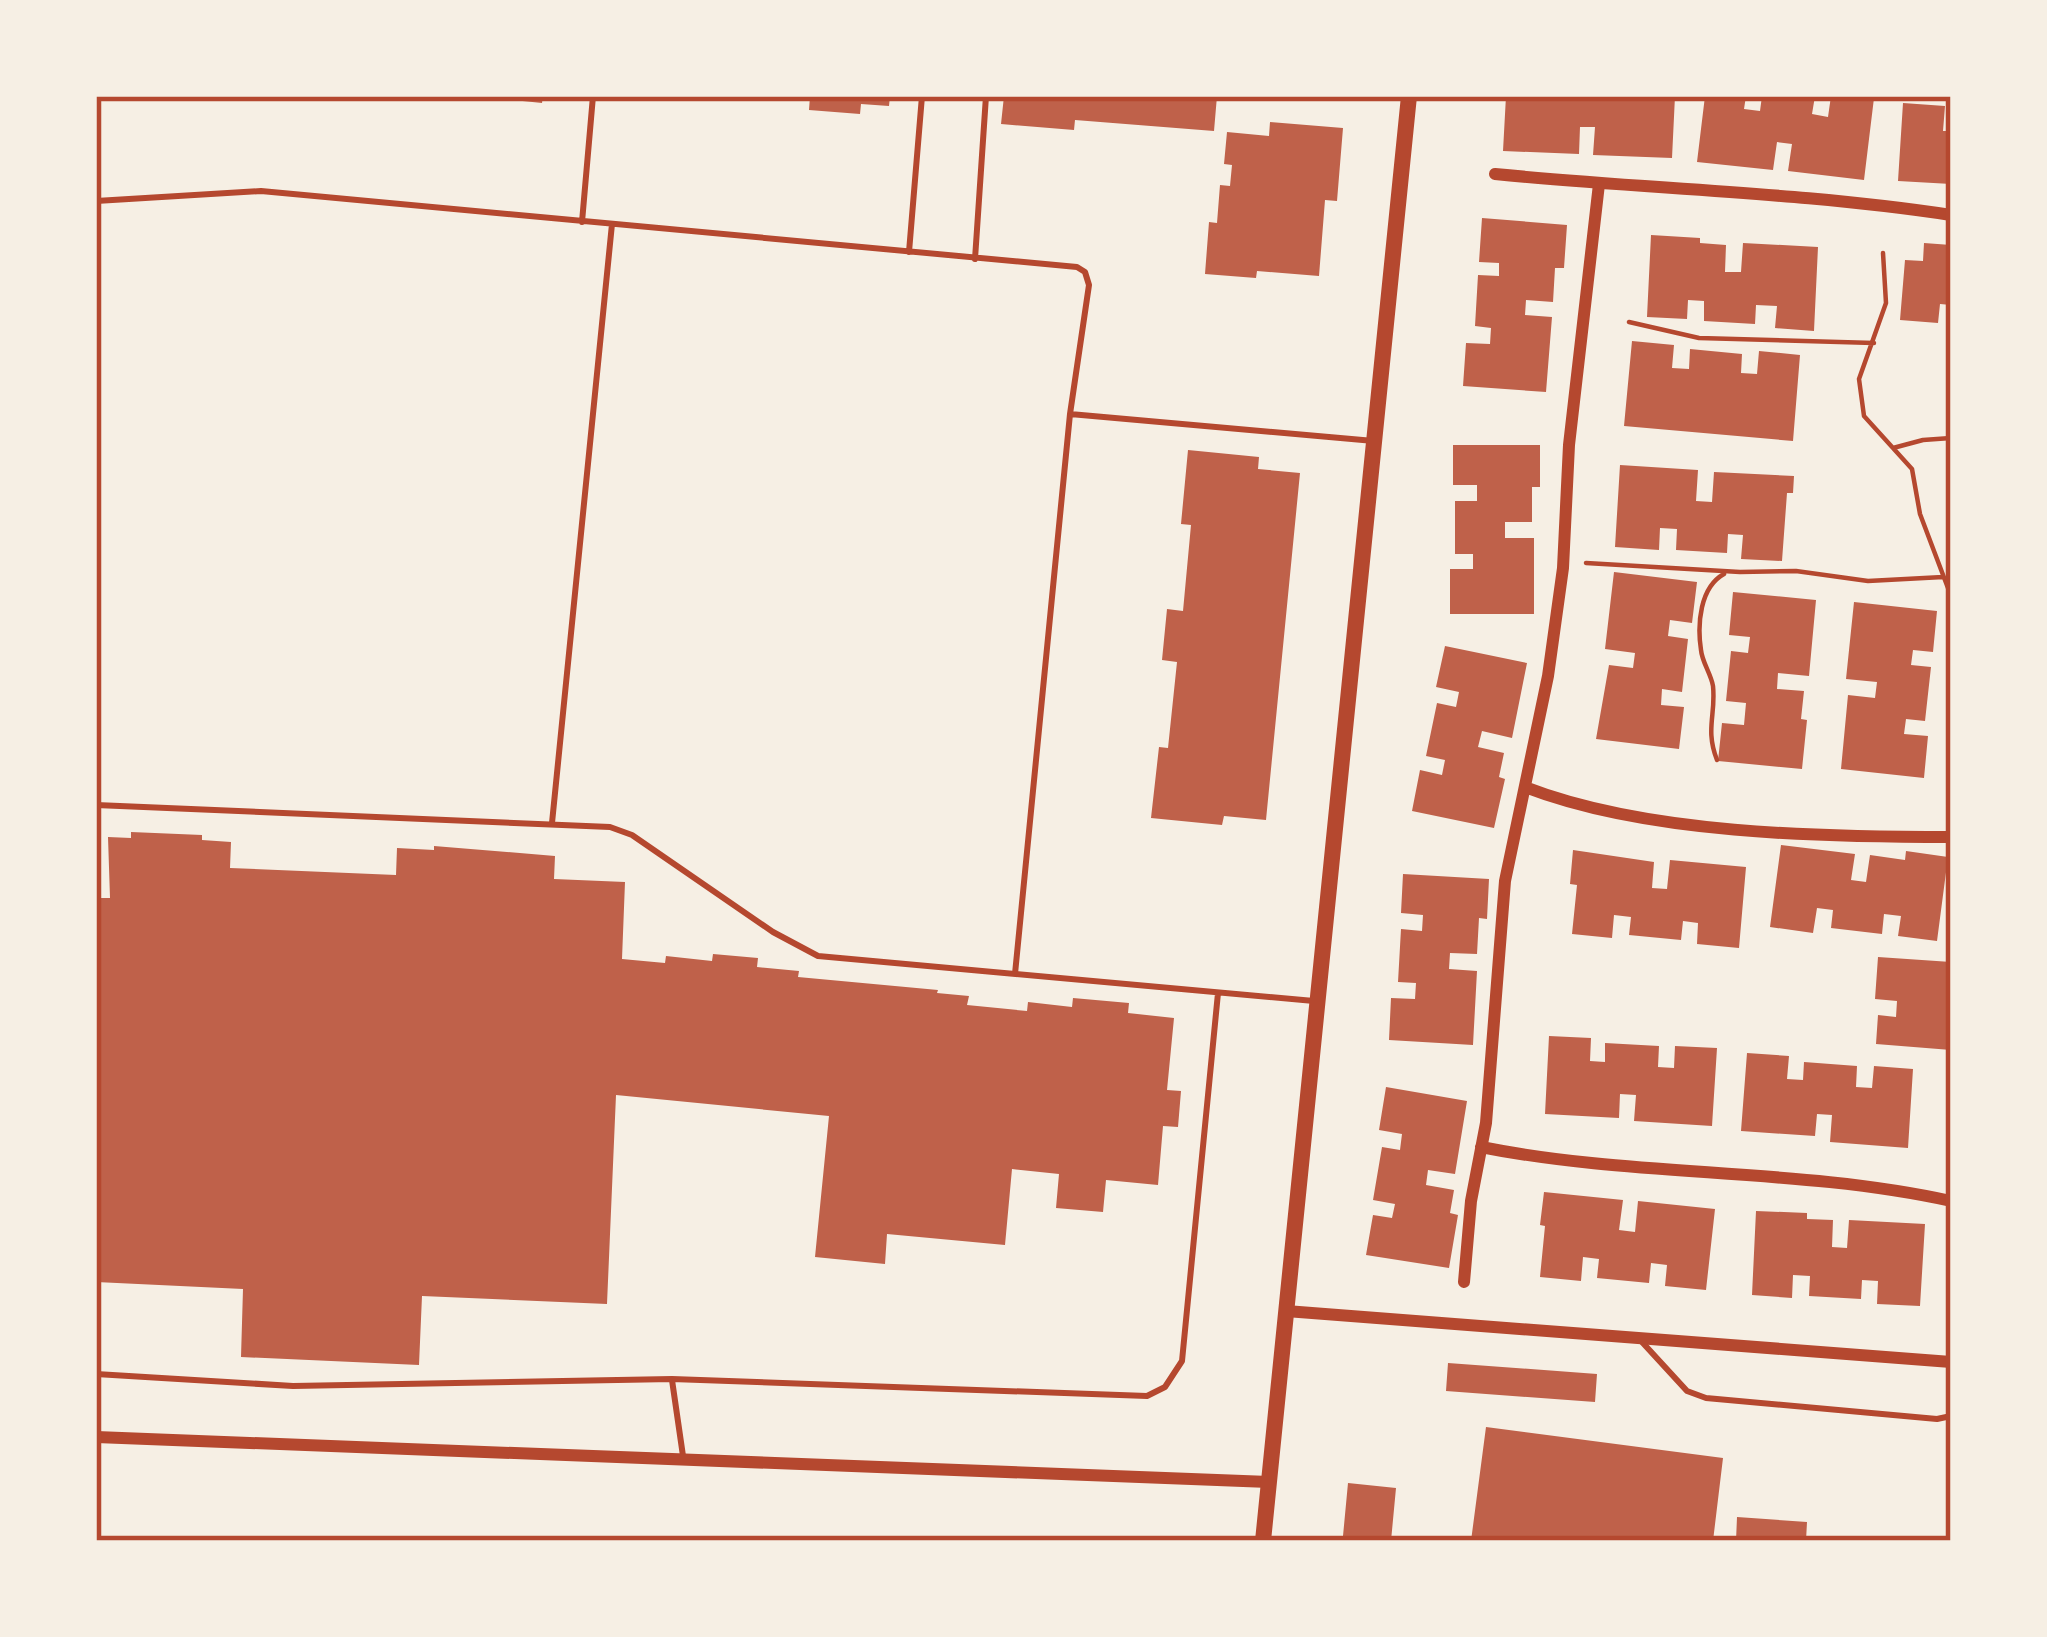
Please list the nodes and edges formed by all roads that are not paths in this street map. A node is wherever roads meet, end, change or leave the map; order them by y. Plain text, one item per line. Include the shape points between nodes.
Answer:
1 (593, 96) edge
2 (922, 96) edge
3 (986, 96) edge
4 (1408, 96) edge
5 (1495, 174) dead end
6 (1599, 184) junction
7 (96, 201) edge
8 (1951, 215) edge
9 (582, 222) junction
10 (612, 224) junction
11 (909, 253) junction
12 (975, 259) junction
13 (1070, 413) junction
14 (1374, 441) junction
15 (1525, 787) junction
16 (96, 805) edge
17 (552, 824) junction
18 (1951, 837) edge
19 (1016, 974) junction
20 (1218, 992) junction
21 (1317, 1002) junction
22 (1481, 1147) junction
23 (1951, 1201) edge
24 (1464, 1282) dead end
25 (1286, 1311) junction
26 (1638, 1337) junction
27 (1951, 1362) edge
28 (96, 1374) edge
29 (672, 1379) junction
30 (1951, 1416) edge
31 (96, 1437) edge
32 (683, 1460) junction
33 (1269, 1482) junction
34 (1263, 1541) edge

1 - 9 lane
2 - 11 lane
3 - 12 lane
4 - 14 street
5 - 6 street
6 - 8 street via 1856,200
6 - 15 street via 1555,632
7 - 9 lane via 261,191
9 - 10 lane
10 - 11 lane
10 - 17 lane
11 - 12 lane
12 - 13 lane via 1085,272
13 - 14 lane
13 - 19 lane
14 - 21 street
15 - 18 street via 1608,814
15 - 22 street via 1505,881
16 - 17 lane
17 - 19 lane via 632,835 818,956
19 - 20 lane
20 - 21 lane
20 - 29 lane via 1182,1360 1165,1388 1147,1396
21 - 25 street
22 - 23 street
22 - 24 street
25 - 26 street
25 - 33 street
26 - 27 street
26 - 30 lane via 1687,1390 1706,1398
28 - 29 lane via 293,1386
29 - 32 lane
31 - 32 street
32 - 33 street
33 - 34 street

